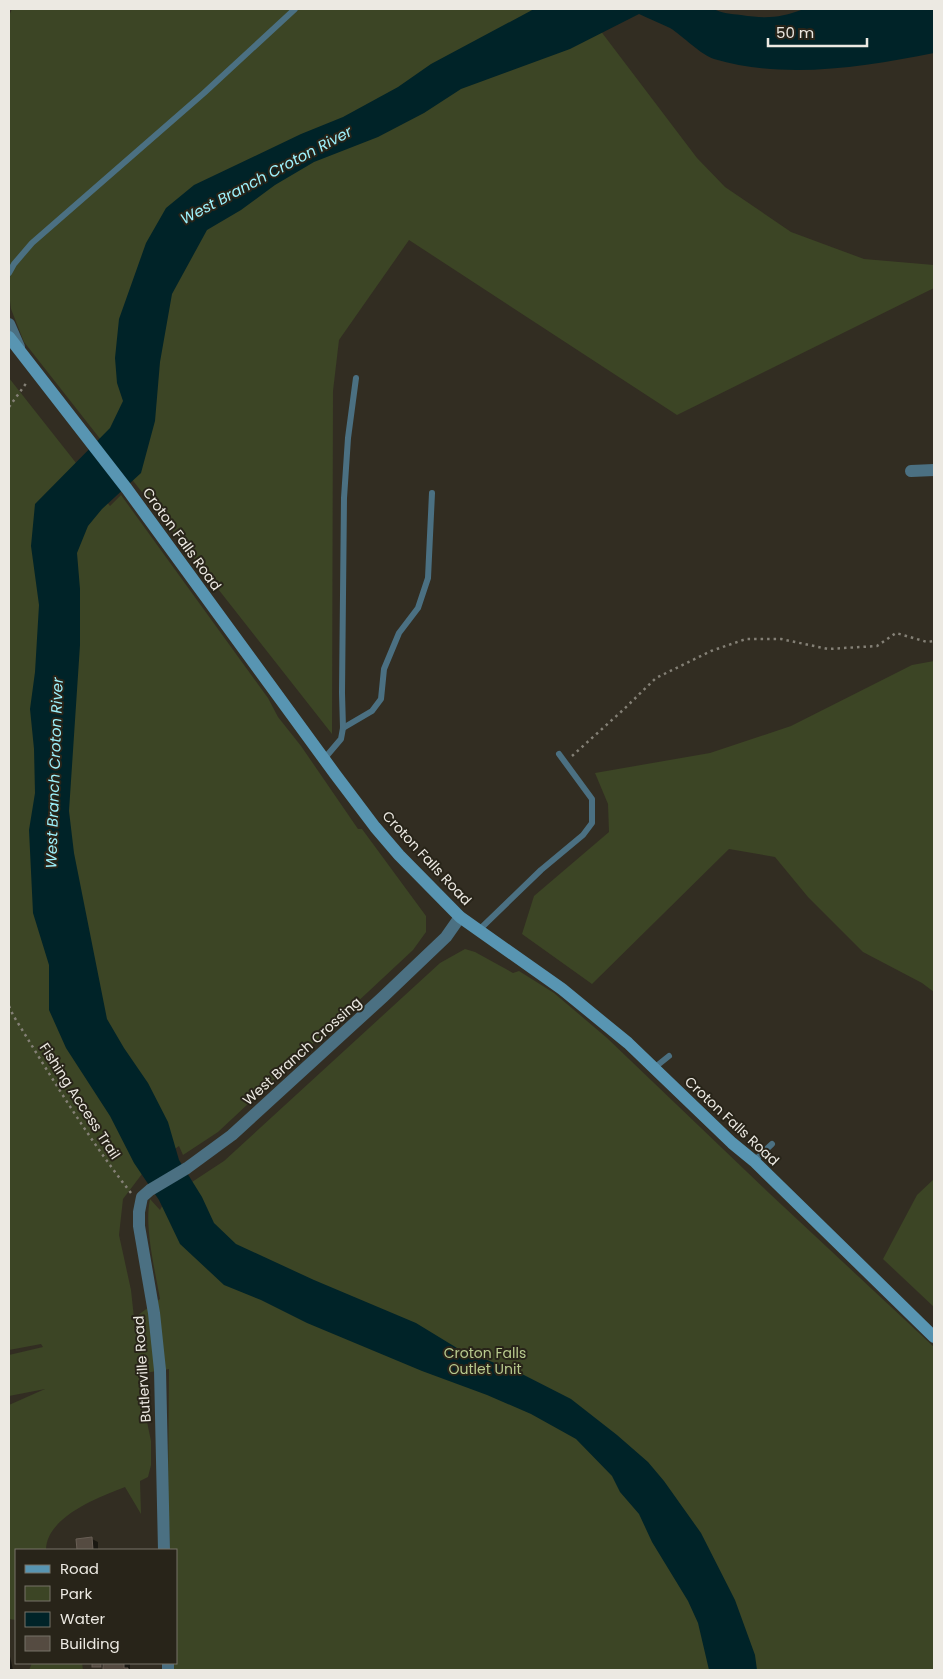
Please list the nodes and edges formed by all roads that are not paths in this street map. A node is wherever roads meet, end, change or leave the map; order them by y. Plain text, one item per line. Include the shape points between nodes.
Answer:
1 (295, 9) edge
2 (9, 273) edge
3 (9, 324) edge
4 (9, 338) edge
5 (23, 356) junction
6 (356, 378) dead end
7 (934, 470) edge
8 (911, 471) dead end
9 (432, 493) dead end
10 (343, 728) junction
11 (559, 754) dead end
12 (324, 759) junction
13 (460, 916) junction
14 (479, 930) junction
15 (669, 1056) dead end
16 (654, 1068) junction
17 (772, 1144) dead end
18 (754, 1161) junction
19 (140, 1204) joint
20 (934, 1336) edge
21 (164, 1549) edge

1 - 2 lane via 32,244
3 - 5 street
4 - 5 street, Croton Falls Road
5 - 12 street, Croton Falls Road via 127,489
6 - 10 lane via 344,498
7 - 8 street
9 - 10 lane via 428,578 418,608 398,633 384,670 381,699 372,710
10 - 12 lane via 341,739
11 - 14 lane via 592,799 592,823 583,835
12 - 13 street, Croton Falls Road via 375,828
13 - 14 street, Croton Falls Road
13 - 19 street, West Branch Crossing via 446,937 383,998 232,1135 150,1190
14 - 16 street, Croton Falls Road via 568,994
15 - 16 lane
16 - 18 street, Croton Falls Road
17 - 18 lane
18 - 20 street, Croton Falls Road
19 - 21 street, Butlerville Road via 139,1226 160,1370

